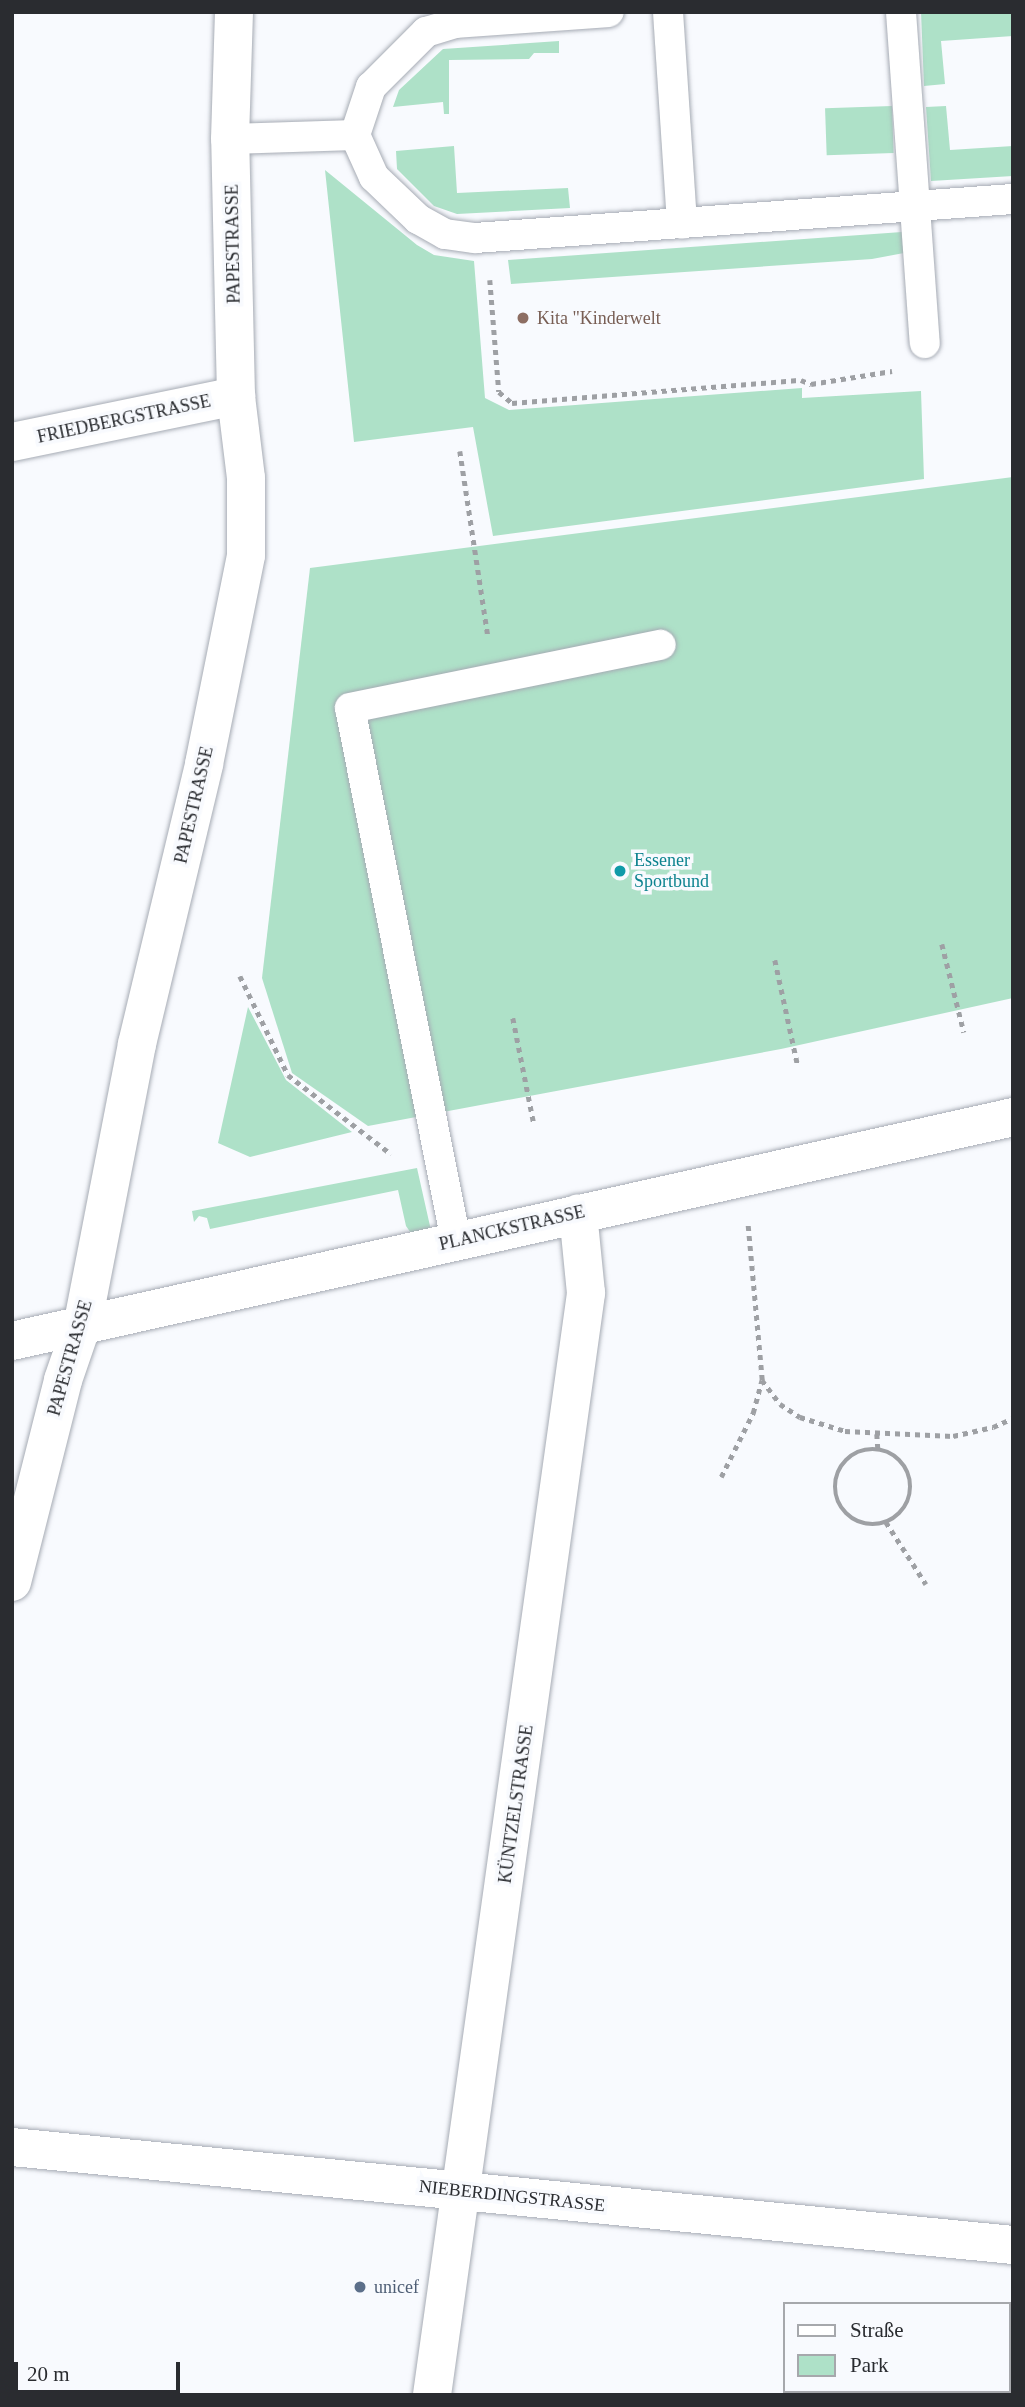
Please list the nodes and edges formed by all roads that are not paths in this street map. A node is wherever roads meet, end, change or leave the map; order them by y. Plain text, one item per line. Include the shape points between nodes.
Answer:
1 (234, 12) edge
2 (609, 12) edge
3 (668, 12) edge
4 (901, 12) edge
5 (355, 135) junction
6 (230, 139) junction
7 (1013, 199) edge
8 (915, 207) junction
9 (682, 224) junction
10 (925, 343) dead end
11 (236, 396) junction
12 (12, 442) edge
13 (661, 645) dead end
14 (1013, 1117) edge
15 (578, 1213) junction
16 (456, 1241) junction
17 (83, 1322) junction
18 (12, 1341) edge
19 (12, 1582) edge
20 (12, 2147) edge
21 (461, 2190) junction
22 (1013, 2245) edge
23 (432, 2395) edge

1 - 6 street, PAPESTRASSE
2 - 5 lane via 455,23 426,32 371,87
3 - 9 lane
4 - 8 lane
5 - 6 lane
5 - 9 lane via 374,177 418,219 445,234 486,237
6 - 11 street, PAPESTRASSE
7 - 8 lane
8 - 9 lane
8 - 10 lane
11 - 12 street, FRIEDBERGSTRASSE
11 - 17 street, PAPESTRASSE via 246,478 246,555 233,633 138,1044
13 - 16 lane via 349,708
14 - 15 street, PLANCKSTRASSE
15 - 16 street, PLANCKSTRASSE
15 - 21 street, KÜNTZELSTRASSE via 586,1293
16 - 17 street, PLANCKSTRASSE
17 - 18 street, PLANCKSTRASSE
17 - 19 street, PAPESTRASSE via 63,1380
20 - 21 street, NIEBERDINGSTRASSE
21 - 22 street, NIEBERDINGSTRASSE
21 - 23 street, KÜNTZELSTRASSE

